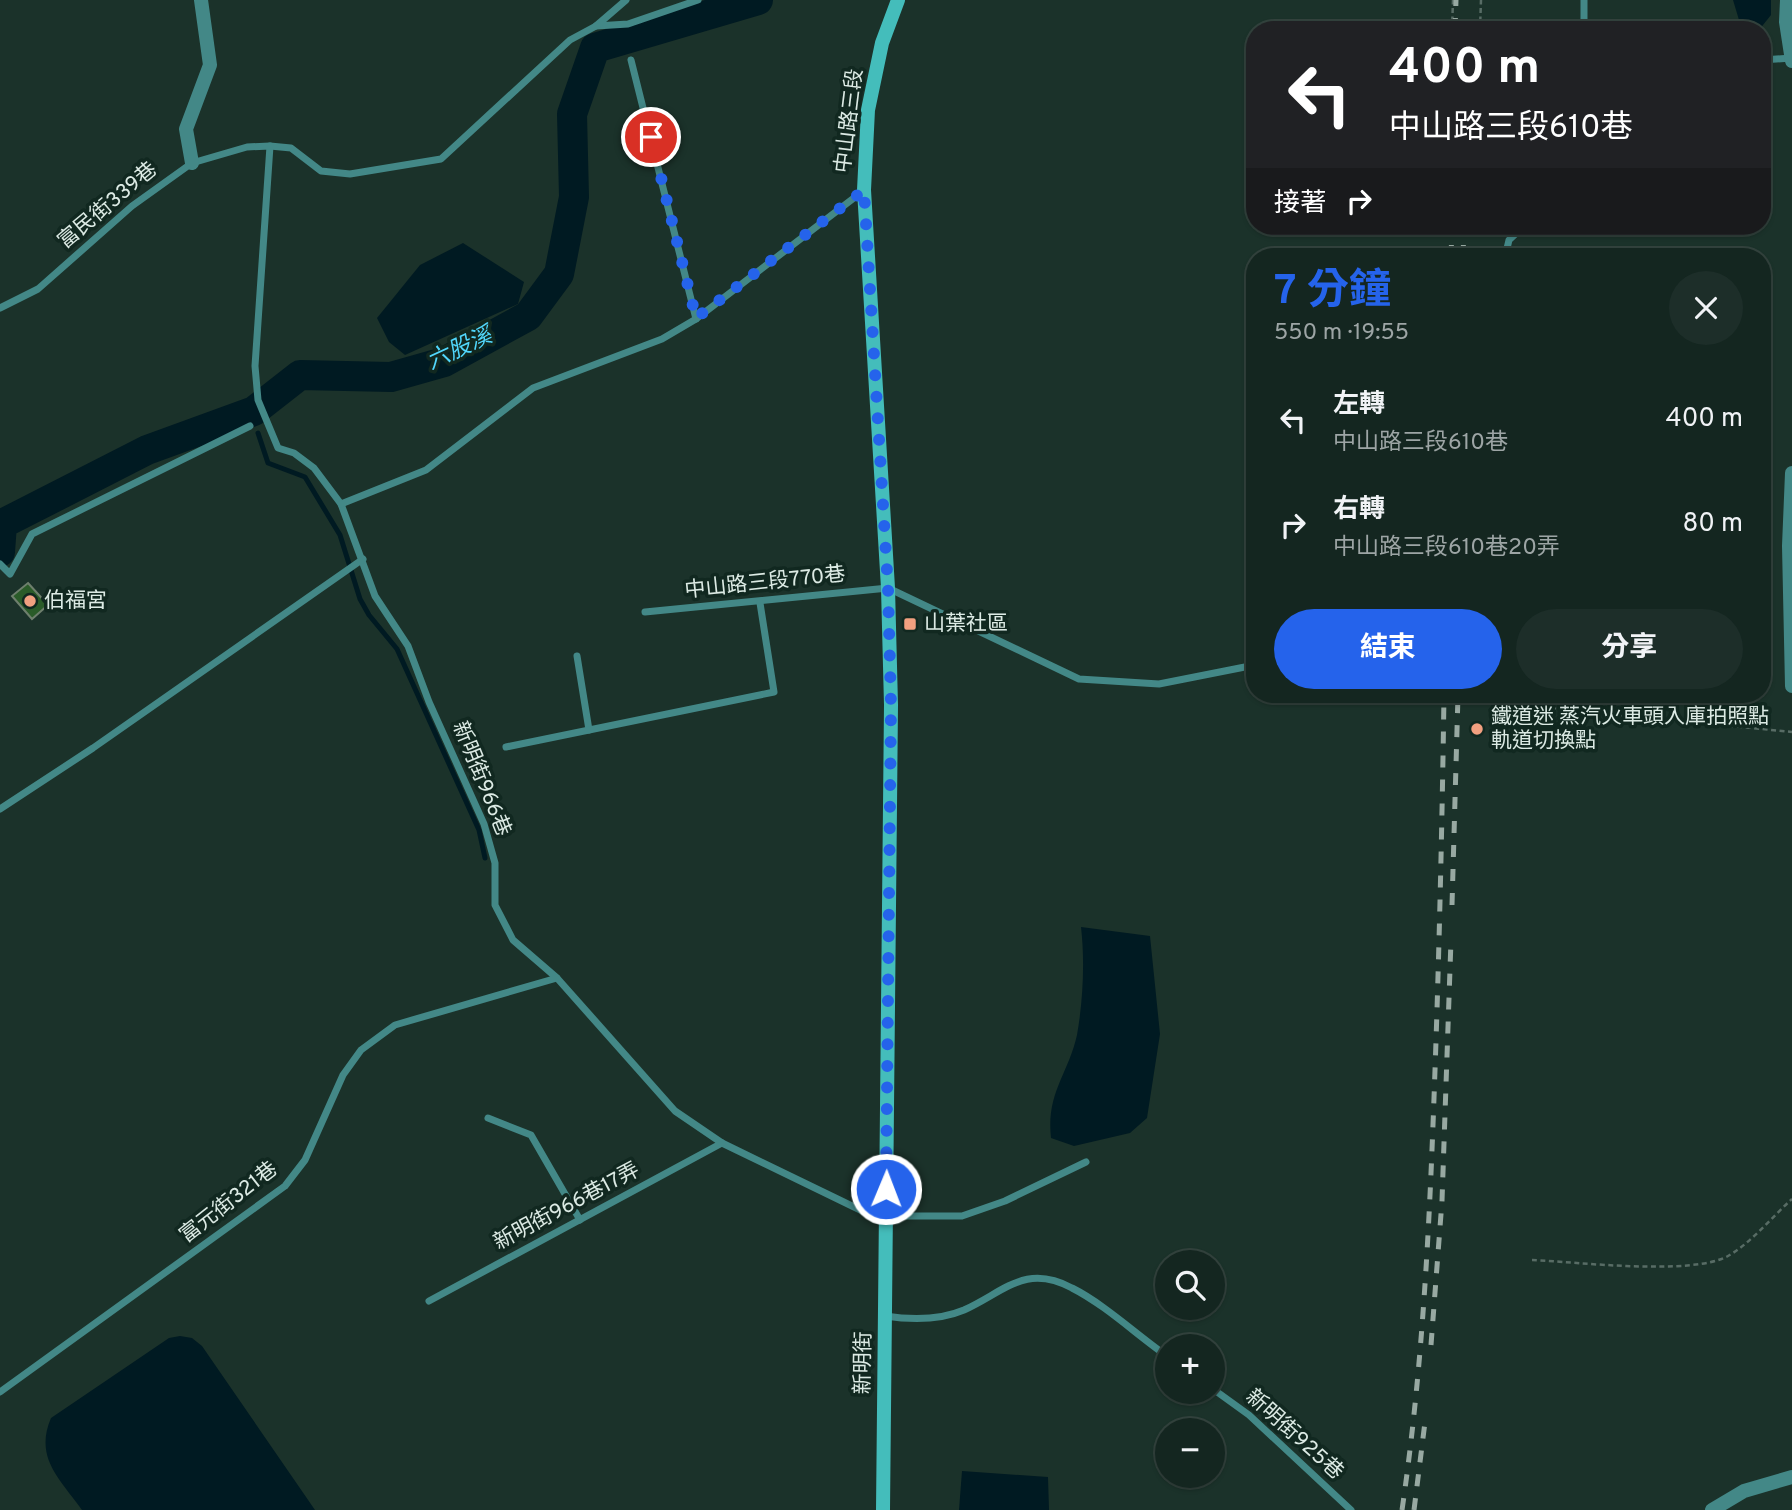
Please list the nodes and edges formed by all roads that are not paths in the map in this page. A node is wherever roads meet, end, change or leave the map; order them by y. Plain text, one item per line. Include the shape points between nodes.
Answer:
1 (201, 0) edge
2 (626, 0) edge
3 (698, 0) edge
4 (898, 0) edge
5 (1584, 0) edge
6 (1787, 0) edge
7 (1584, 21) edge
8 (596, 26) junction
9 (631, 60) dead end
10 (1771, 60) edge
11 (1792, 60) edge
12 (270, 146) junction
13 (192, 163) junction
14 (864, 190) junction
15 (0, 309) edge
16 (696, 318) junction
17 (250, 426) dead end
18 (1792, 473) edge
19 (341, 505) junction
20 (363, 559) junction
21 (0, 564) edge
22 (888, 588) junction
23 (760, 603) junction
24 (645, 612) dead end
25 (577, 656) dead end
26 (1246, 667) edge
27 (1792, 686) edge
28 (589, 730) junction
29 (506, 747) dead end
30 (0, 809) edge
31 (557, 978) junction
32 (488, 1118) dead end
33 (722, 1143) junction
34 (1086, 1162) dead end
35 (886, 1219) junction
36 (580, 1220) junction
37 (429, 1301) dead end
38 (885, 1315) junction
39 (1155, 1347) edge
40 (0, 1392) edge
41 (1225, 1398) edge
42 (1792, 1477) edge
43 (883, 1510) edge
44 (1351, 1510) edge
45 (1712, 1510) edge

1 - 13 street via 210,65 186,129
2 - 8 lane
3 - 8 lane via 628,24
4 - 14 street, 中山路三段 via 882,43 868,110
5 - 7 lane
6 - 11 street
8 - 12 lane via 570,40 441,159 350,174 321,171 291,148
9 - 16 lane
10 - 11 lane
12 - 13 lane, 富民街339巷 via 247,147
12 - 19 lane, 新明街966巷 via 255,366 258,400 278,448 314,468
13 - 15 lane, 富民街339巷 via 132,206 38,289
14 - 16 lane
14 - 22 street, 中山路三段
16 - 19 lane via 662,339 533,388 426,470
17 - 21 lane via 32,534 10,574
18 - 27 street
19 - 20 lane, 新明街966巷
20 - 30 lane
20 - 31 lane, 新明街966巷 via 375,596 408,646 484,824 495,863 495,905 513,940
22 - 23 lane, 中山路三段770巷
22 - 26 lane via 1079,680 1159,684
22 - 35 street, 中山路三段
23 - 24 lane, 中山路三段770巷
23 - 28 lane via 774,692
25 - 28 lane
28 - 29 lane
31 - 33 lane, 新明街966巷 via 675,1111
31 - 40 lane, 富元街321巷 via 395,1025 361,1051 343,1075 305,1160 285,1186
32 - 36 lane via 531,1135
33 - 35 lane, 新明街966巷
33 - 36 lane, 新明街966巷17弄
34 - 35 lane via 962,1216
35 - 38 street, 新明街
36 - 37 lane, 新明街966巷17弄
38 - 39 lane via 916,1321 962,1311 1032,1277 1072,1288
38 - 43 street, 新明街
41 - 44 lane, 新明街925巷
42 - 45 street via 1744,1491

